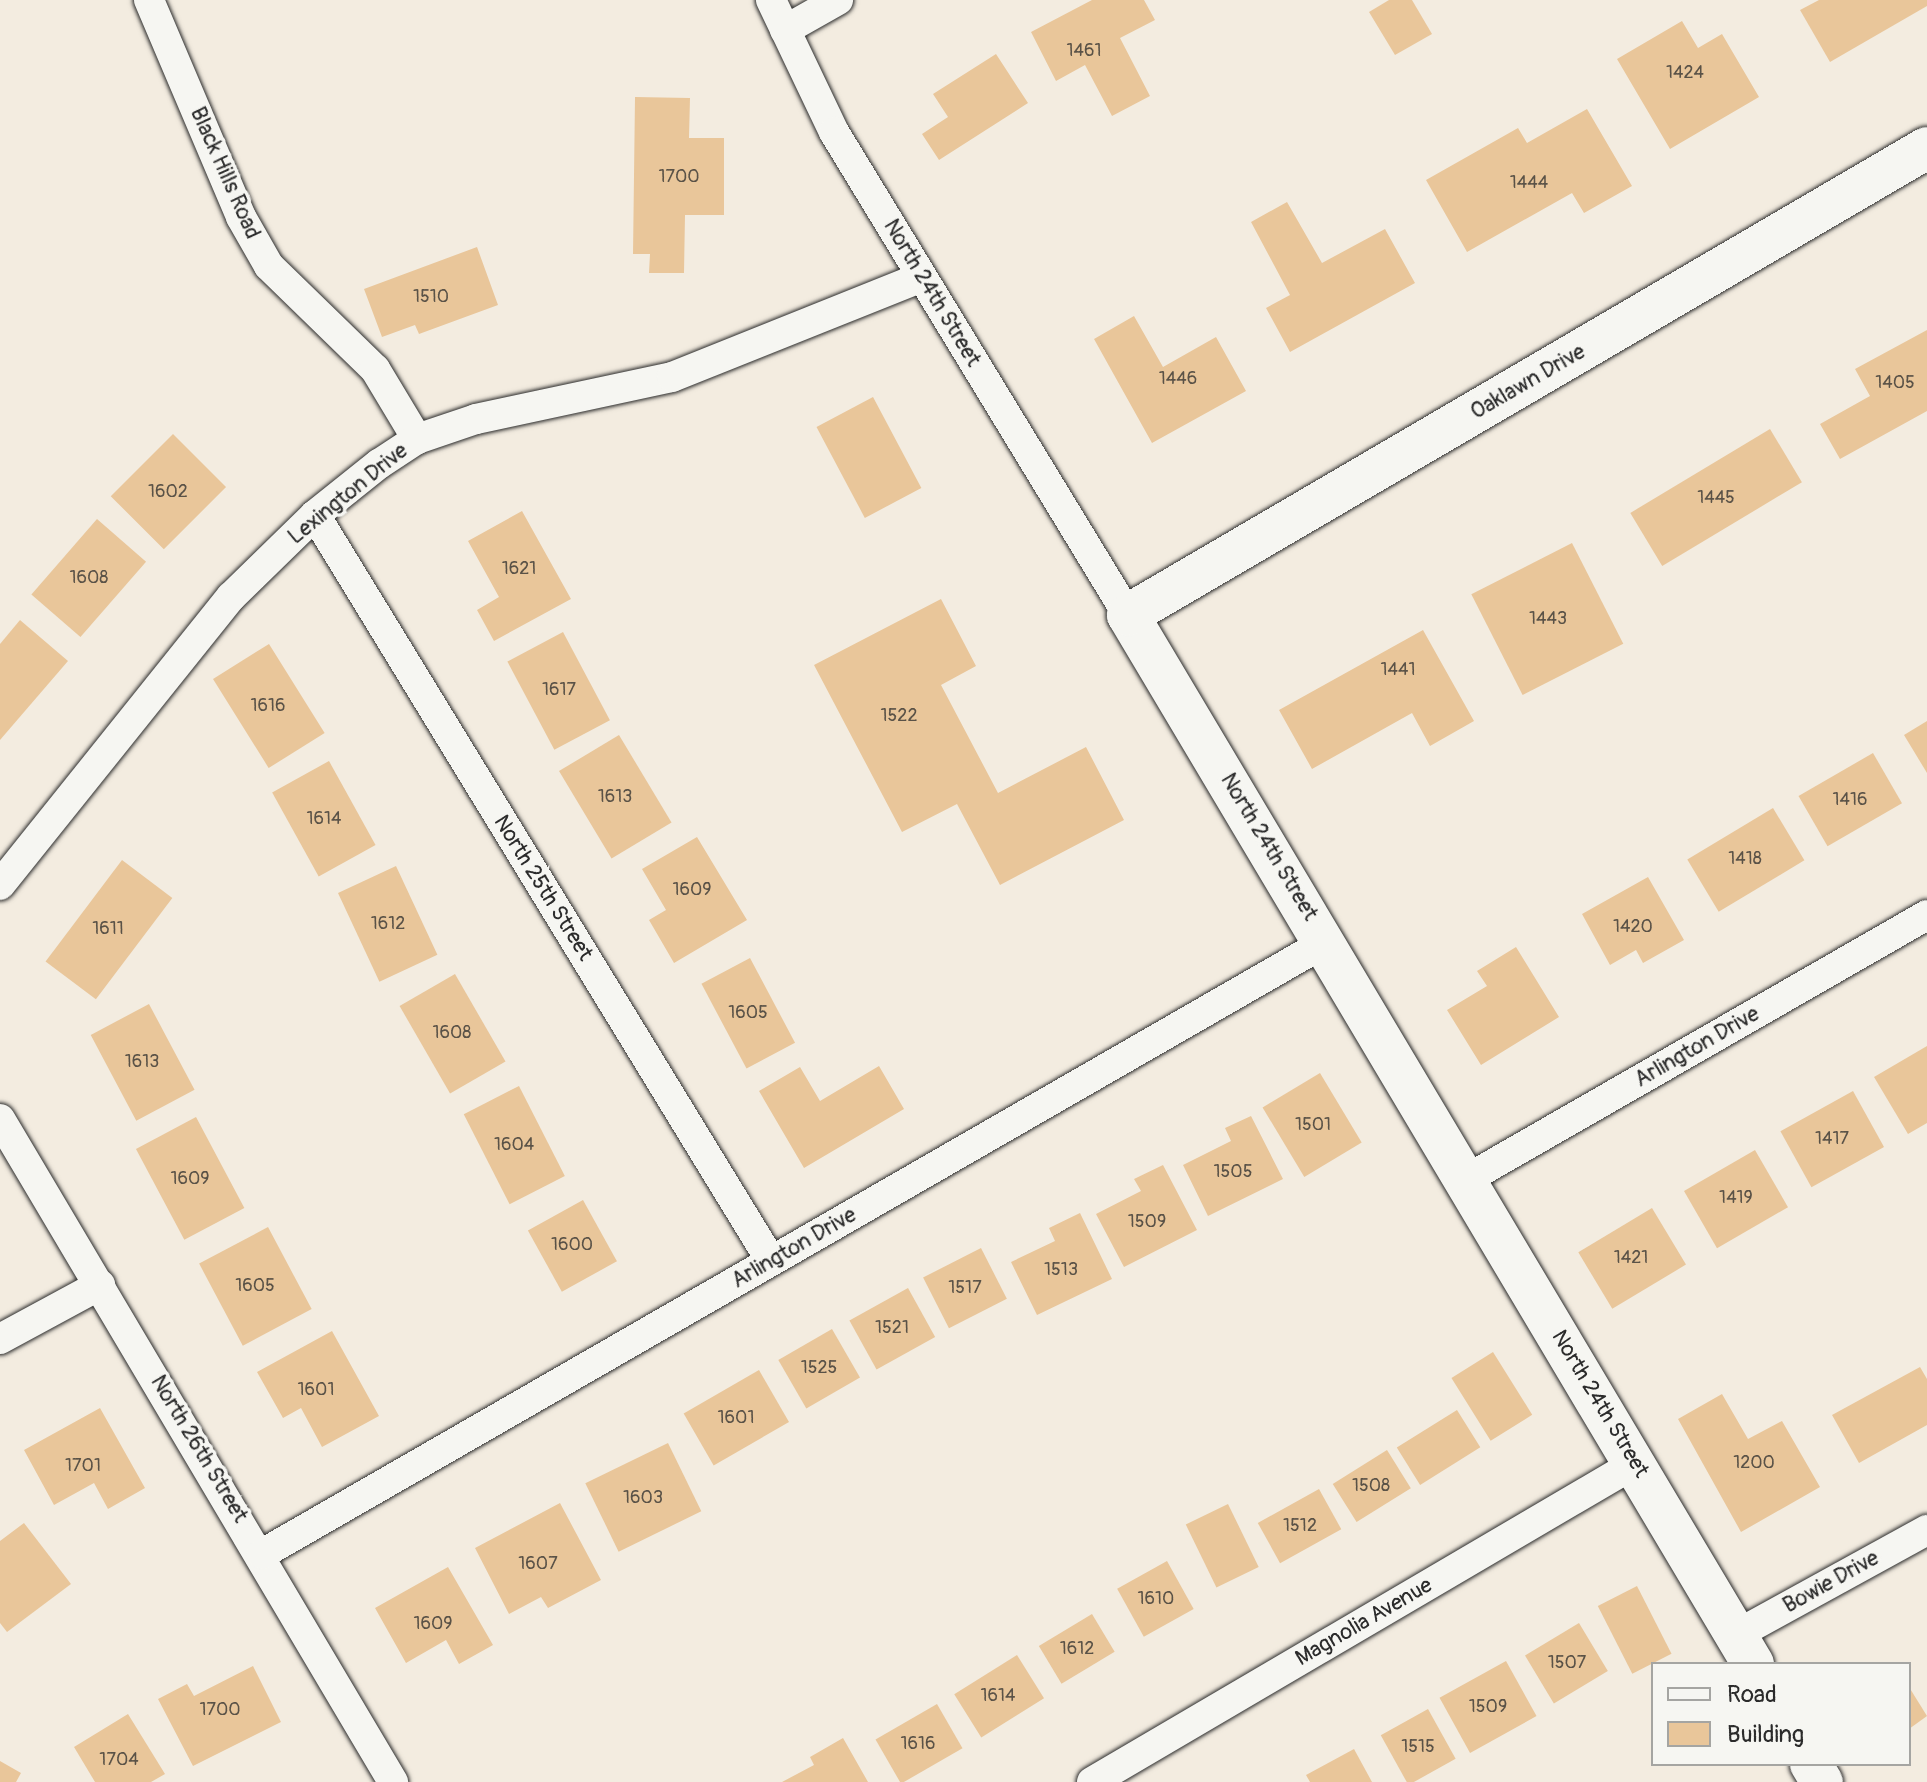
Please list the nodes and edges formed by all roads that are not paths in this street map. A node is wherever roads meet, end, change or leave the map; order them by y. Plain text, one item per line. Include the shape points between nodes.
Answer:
1 (149, 0) edge
2 (771, 0) edge
3 (838, 0) edge
4 (785, 30) junction
5 (1927, 148) edge
6 (922, 277) junction
7 (417, 439) junction
8 (315, 515) junction
9 (1128, 615) junction
10 (0, 885) edge
11 (1927, 915) edge
12 (1326, 942) junction
13 (0, 1119) edge
14 (1467, 1179) junction
15 (771, 1261) junction
16 (100, 1285) junction
17 (0, 1339) edge
18 (1636, 1463) junction
19 (1927, 1530) edge
20 (262, 1554) junction
21 (1744, 1649) edge
22 (393, 1782) edge
23 (1092, 1782) edge

1 - 7 street, Black Hills Road via 241,217 269,266 375,369
2 - 4 street, North 24th Street
3 - 4 street
4 - 6 street, North 24th Street via 834,132
5 - 9 street, Oaklawn Drive
6 - 7 street, Lexington Drive via 672,377 476,419
6 - 9 street, North 24th Street
7 - 8 street, Lexington Drive
8 - 10 street, Lexington Drive via 231,597
8 - 15 street, North 25th Street
9 - 12 street, North 24th Street
11 - 14 street, Arlington Drive
12 - 14 street, North 24th Street
12 - 15 street, Arlington Drive
13 - 16 street, North 26th Street
14 - 18 street, North 24th Street
15 - 20 street, Arlington Drive
16 - 17 street
16 - 20 street, North 26th Street
18 - 21 street, North 24th Street
18 - 23 street, Magnolia Avenue
19 - 21 street, Bowie Drive
20 - 22 street, North 26th Street

